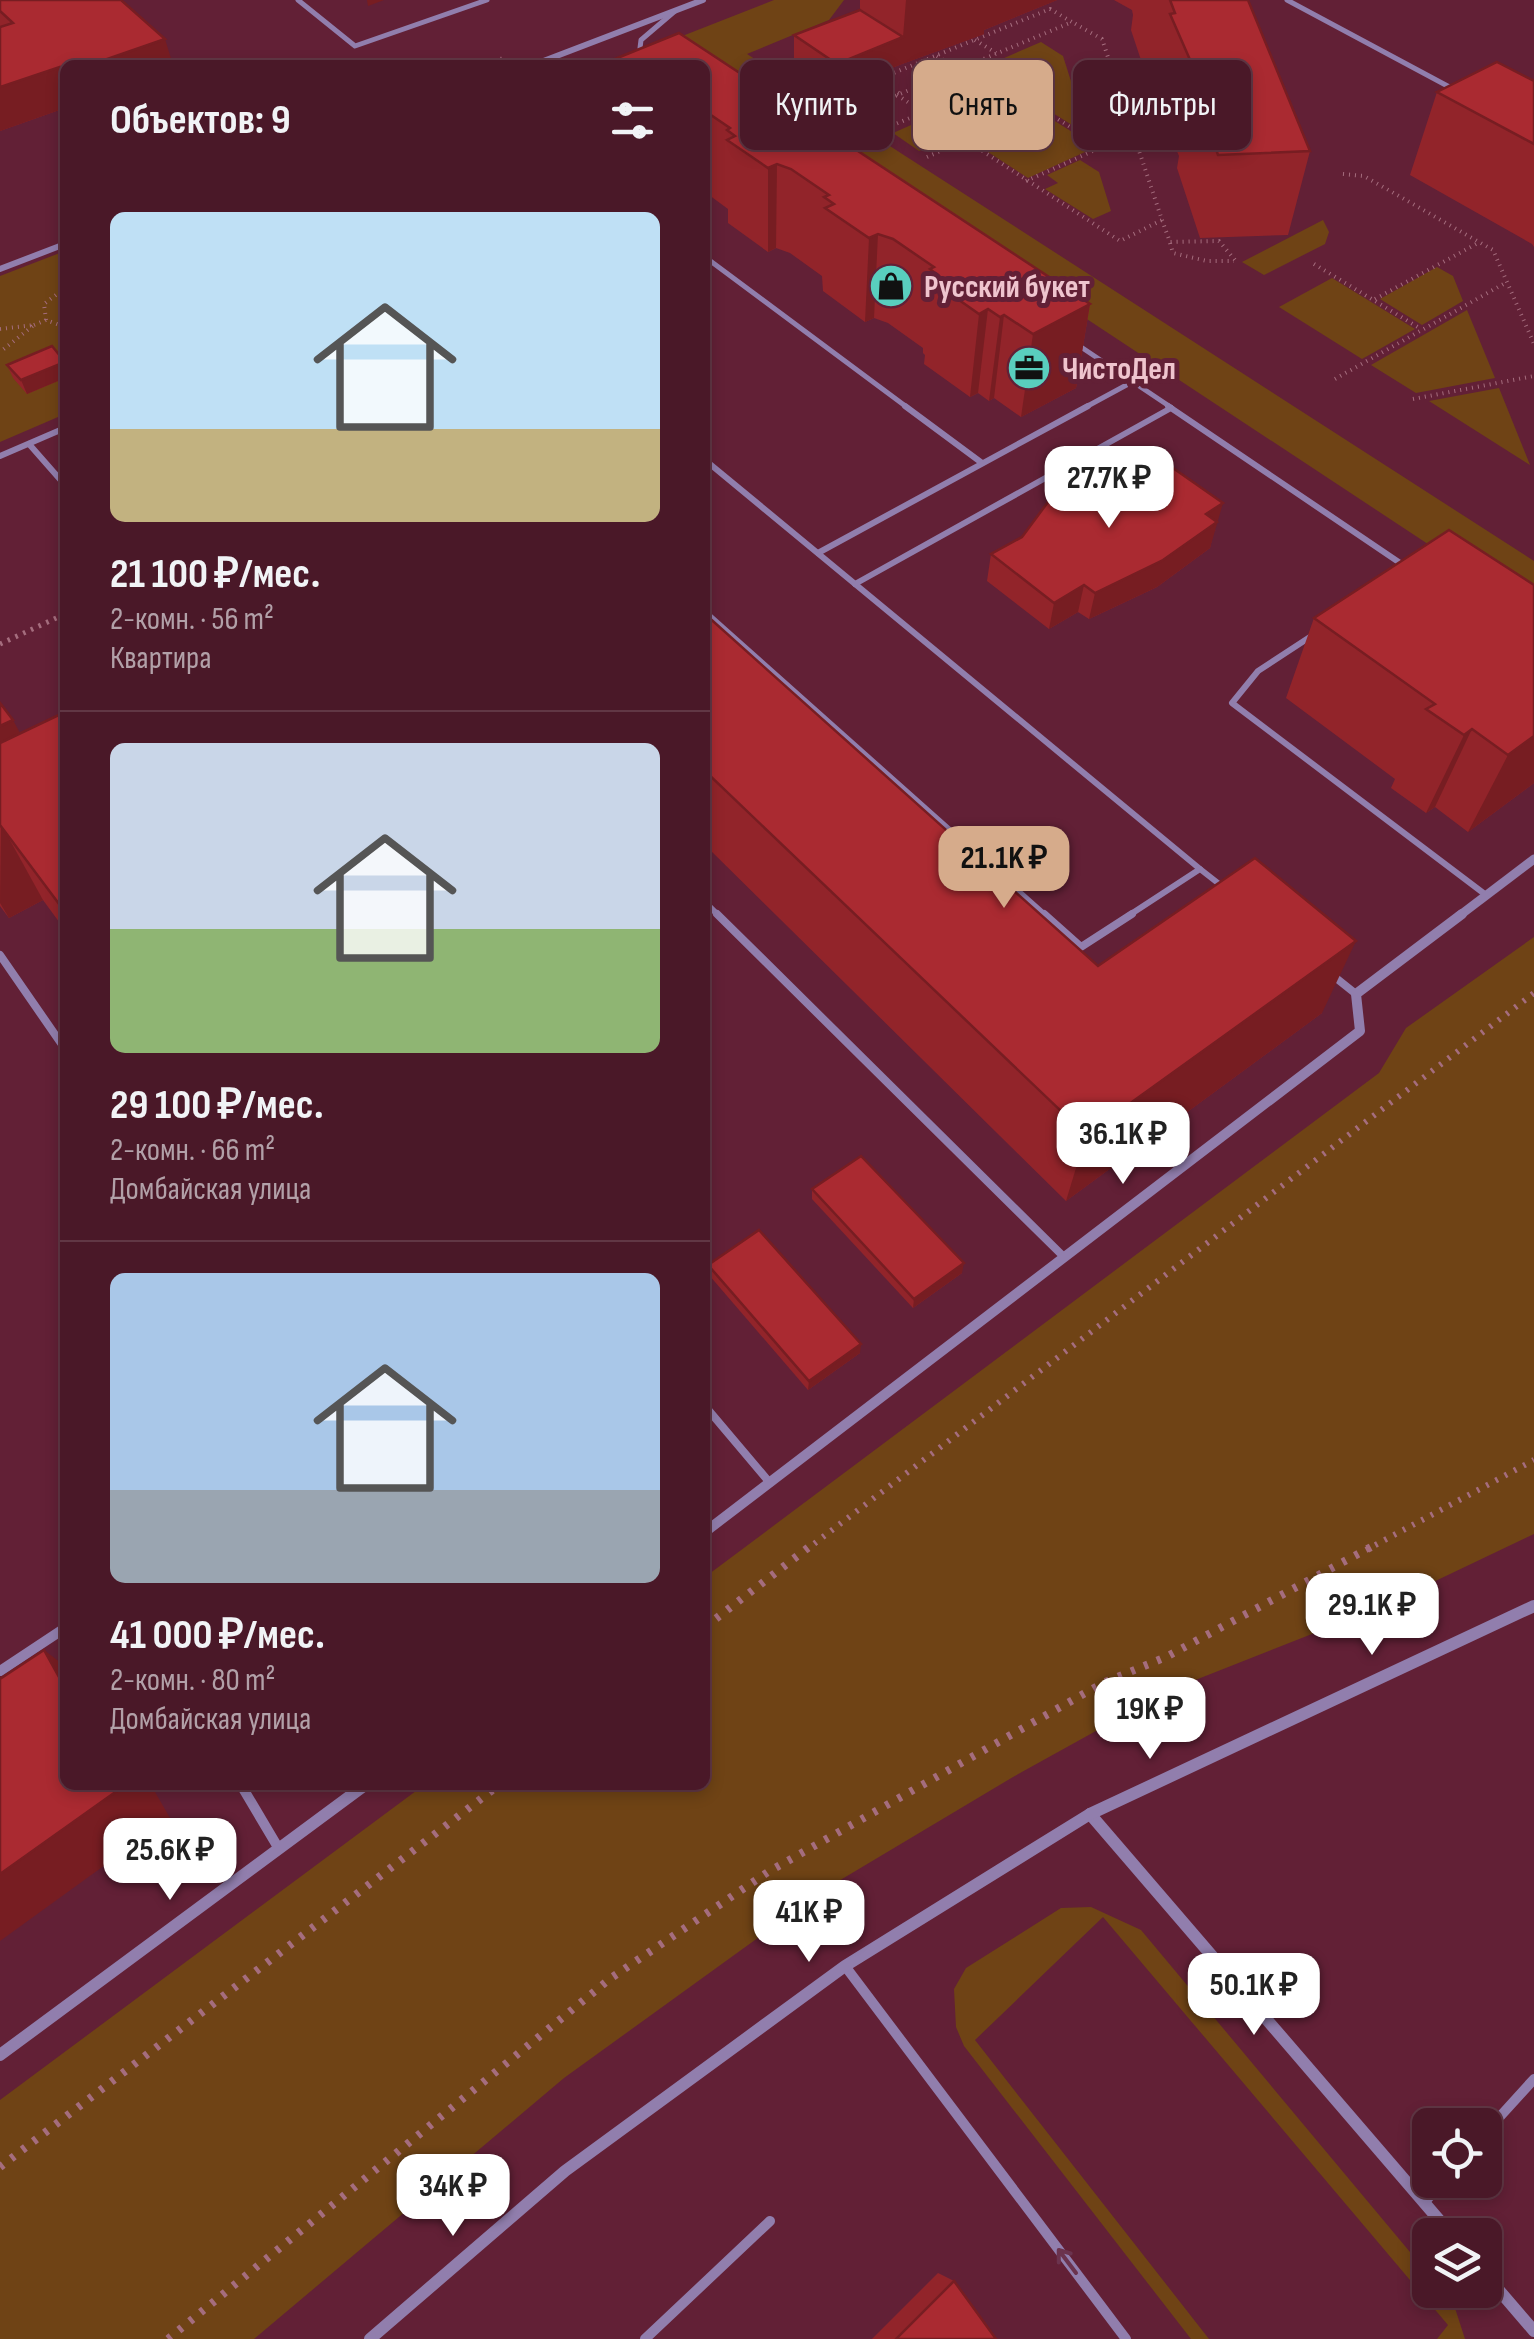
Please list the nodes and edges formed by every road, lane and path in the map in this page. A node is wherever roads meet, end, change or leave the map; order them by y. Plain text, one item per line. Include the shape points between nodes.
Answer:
1 (298, 0) edge
2 (487, 0) edge
3 (703, 0) edge
4 (1287, 0) edge
5 (674, 11) junction
6 (1072, 22) junction
7 (975, 40) junction
8 (996, 53) junction
9 (936, 56) junction
10 (546, 60) edge
11 (654, 60) edge
12 (942, 60) edge
13 (980, 60) edge
14 (1109, 60) edge
15 (893, 74) edge
16 (913, 88) edge
17 (893, 90) edge
18 (898, 94) junction
19 (893, 96) edge
20 (1468, 97) edge
21 (913, 106) edge
22 (942, 150) edge
23 (979, 150) edge
24 (1095, 150) edge
25 (1139, 150) edge
26 (927, 157) dead end
27 (1343, 174) dead end
28 (1026, 182) junction
29 (1162, 220) junction
30 (1170, 242) junction
31 (1478, 242) junction
32 (60, 246) edge
33 (710, 261) edge
34 (1314, 264) dead end
35 (0, 268) edge
36 (1507, 282) junction
37 (60, 292) edge
38 (1374, 300) junction
39 (46, 320) junction
40 (34, 324) junction
41 (60, 325) edge
42 (0, 330) edge
43 (1422, 330) junction
44 (1066, 338) edge
45 (1534, 344) edge
46 (0, 352) edge
47 (1534, 376) edge
48 (1335, 379) dead end
49 (1132, 382) junction
50 (1413, 399) dead end
51 (1171, 408) junction
52 (60, 430) edge
53 (28, 444) junction
54 (0, 456) edge
55 (982, 463) junction
56 (710, 464) edge
57 (60, 479) edge
58 (818, 553) junction
59 (1396, 580) edge
60 (855, 584) junction
61 (60, 616) edge
62 (710, 616) edge
63 (1319, 630) dead end
64 (0, 644) edge
65 (1534, 859) edge
66 (1200, 868) junction
67 (1228, 892) edge
68 (1486, 895) junction
69 (710, 907) edge
70 (0, 955) edge
71 (1328, 971) edge
72 (1534, 993) edge
73 (1356, 994) junction
74 (60, 1042) edge
75 (1064, 1257) junction
76 (710, 1412) edge
77 (1534, 1460) edge
78 (770, 1484) junction
79 (710, 1528) edge
80 (1534, 1606) edge
81 (710, 1623) edge
82 (60, 1631) edge
83 (0, 1671) edge
84 (244, 1790) edge
85 (358, 1790) edge
86 (492, 1790) edge
87 (1090, 1814) junction
88 (279, 1849) junction
89 (844, 1966) junction
90 (0, 2055) edge
91 (1534, 2079) edge
92 (1502, 2115) edge
93 (0, 2167) edge
94 (1428, 2198) edge
95 (1424, 2203) junction
96 (1437, 2218) edge
97 (770, 2221) dead end
98 (1502, 2294) edge
99 (1534, 2331) edge
100 (168, 2339) edge
101 (370, 2339) edge
102 (645, 2339) edge
103 (1126, 2339) edge

1 - 2 lane via 355,46
3 - 5 street
4 - 20 lane
5 - 10 street
5 - 11 lane via 641,40 640,48
6 - 7 path via 1050,9
6 - 8 path
6 - 14 path via 1102,39
7 - 8 path
7 - 9 path
8 - 13 path
9 - 12 path
9 - 15 path
16 - 18 path
17 - 18 path
18 - 19 path
18 - 21 path
22 - 26 path
23 - 28 path
24 - 28 path
25 - 29 path
27 - 31 path via 1364,176
28 - 29 path via 1120,241
29 - 30 path
30 - 30 path via 1219,240 1236,260 1186,257 1173,253
31 - 36 path via 1493,250
31 - 38 path
32 - 35 street
33 - 55 lane
34 - 38 path
36 - 43 path
36 - 45 path
37 - 39 path via 44,304
38 - 43 path
39 - 40 path
39 - 41 path
40 - 42 path
40 - 46 path
43 - 48 path
44 - 49 lane
47 - 50 path
49 - 51 lane
49 - 55 lane
51 - 59 lane via 1411,570
51 - 60 lane
52 - 53 lane
53 - 54 lane
53 - 57 lane
55 - 58 lane
56 - 58 lane
58 - 60 lane
60 - 66 lane
61 - 64 path
62 - 66 lane via 1081,947
63 - 68 lane via 1258,670 1232,703
65 - 68 street
66 - 67 lane
68 - 73 street
69 - 75 lane
70 - 74 lane
71 - 73 lane
72 - 81 path
73 - 75 street via 1360,1031
75 - 78 street
76 - 78 lane
77 - 100 path via 1103,1683 768,1872 611,1978
78 - 79 street
80 - 87 street
82 - 83 lane
84 - 88 lane
85 - 88 street
86 - 93 path
87 - 89 street
87 - 95 street
88 - 90 street
89 - 101 street via 565,2171
103 -> 89 lane
91 - 92 lane
94 - 95 lane
95 - 96 street
97 - 102 lane
98 - 99 street

